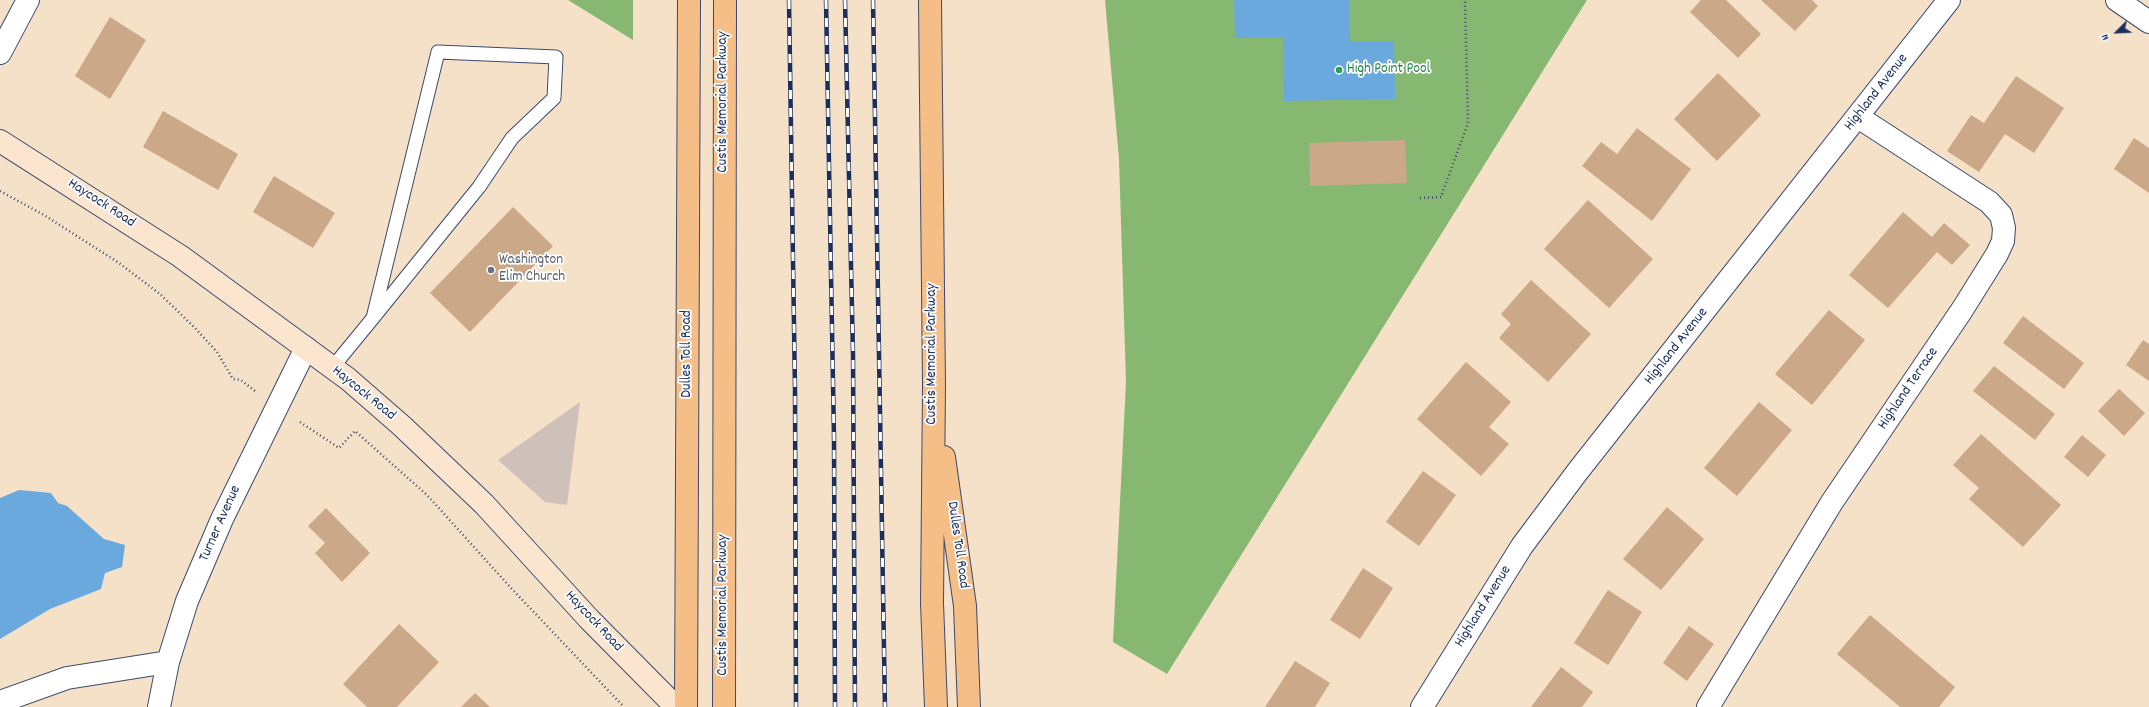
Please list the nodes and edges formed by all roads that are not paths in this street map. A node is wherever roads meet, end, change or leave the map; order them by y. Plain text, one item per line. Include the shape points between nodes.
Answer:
1 (28, 0) edge
2 (688, 0) edge
3 (725, 0) edge
4 (930, 0) edge
5 (1949, 0) edge
6 (2117, 0) edge
7 (2149, 22) edge
8 (0, 53) edge
9 (1858, 117) junction
10 (0, 141) edge
11 (372, 318) junction
12 (306, 348) junction
13 (332, 368) junction
14 (934, 385) junction
15 (168, 662) junction
16 (0, 702) edge
17 (159, 707) edge
18 (676, 707) edge
19 (686, 707) edge
20 (724, 707) edge
21 (936, 707) edge
22 (970, 707) edge
23 (1422, 707) edge
24 (1708, 707) edge

1 - 8 street
2 - 19 highway, Dulles Toll Road
3 - 20 highway, Custis Memorial Parkway
4 - 14 highway, Custis Memorial Parkway
5 - 9 street, Highland Avenue
6 - 7 street
9 - 23 street, Highland Avenue via 1573,477 1522,546
9 - 24 street, Highland Terrace via 1989,202 2001,215 2003,241 1962,310 1832,502
10 - 12 main road, Haycock Road via 180,256
11 - 11 lane via 479,187 512,138 554,98 556,57 438,52
11 - 13 lane
12 - 13 main road, Haycock Road
12 - 15 street, Turner Avenue via 222,519 187,601
13 - 18 main road, Haycock Road via 402,426 484,504 589,619
14 - 21 highway, Custis Memorial Parkway via 932,603
14 - 22 highway, Dulles Toll Road via 965,606
15 - 16 street via 66,678
15 - 17 street, Turner Avenue

